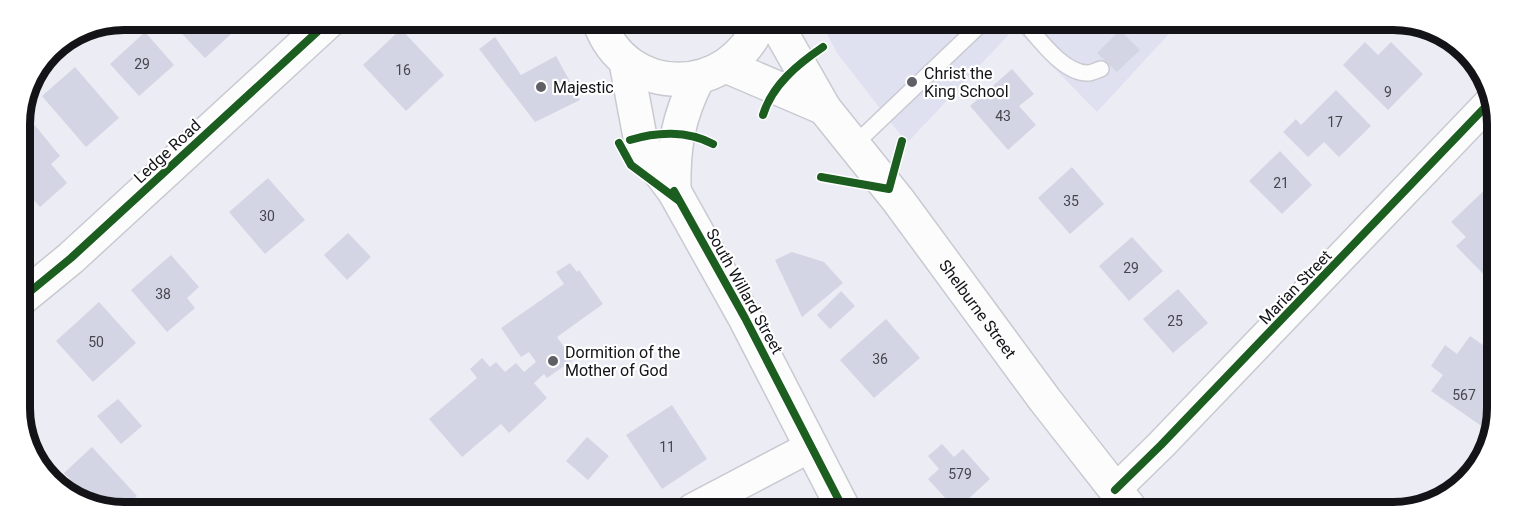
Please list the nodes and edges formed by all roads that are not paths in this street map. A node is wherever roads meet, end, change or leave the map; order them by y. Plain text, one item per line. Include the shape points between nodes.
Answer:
1 (319, 30) edge
2 (602, 30) edge
3 (756, 30) edge
4 (780, 30) edge
5 (975, 30) edge
6 (1031, 30) edge
7 (626, 62) junction
8 (1101, 69) dead end
9 (712, 72) junction
10 (1485, 107) edge
11 (824, 108) junction
12 (855, 144) junction
13 (674, 191) junction
14 (30, 292) edge
15 (812, 446) junction
16 (705, 502) edge
17 (840, 502) edge
18 (1125, 502) edge
19 (1131, 502) edge

1 - 14 main road, Ledge Road
2 - 7 main road, Shelburne Street
3 - 9 main road via 740,55
4 - 11 main road, Shelburne Street
5 - 12 lane
6 - 8 lane via 1058,60 1070,67 1086,73
7 - 9 main road, Shelburne Street via 642,72 677,81
7 - 13 main road, South Willard Street via 640,137 649,158
9 - 11 main road, Shelburne Street
9 - 13 main road, South Willard Street via 686,101 677,135
10 - 19 street, Marian Street via 1177,429
11 - 12 main road, Shelburne Street
12 - 18 main road, Shelburne Street
13 - 15 main road, South Willard Street
15 - 16 street
15 - 17 main road, South Willard Street

